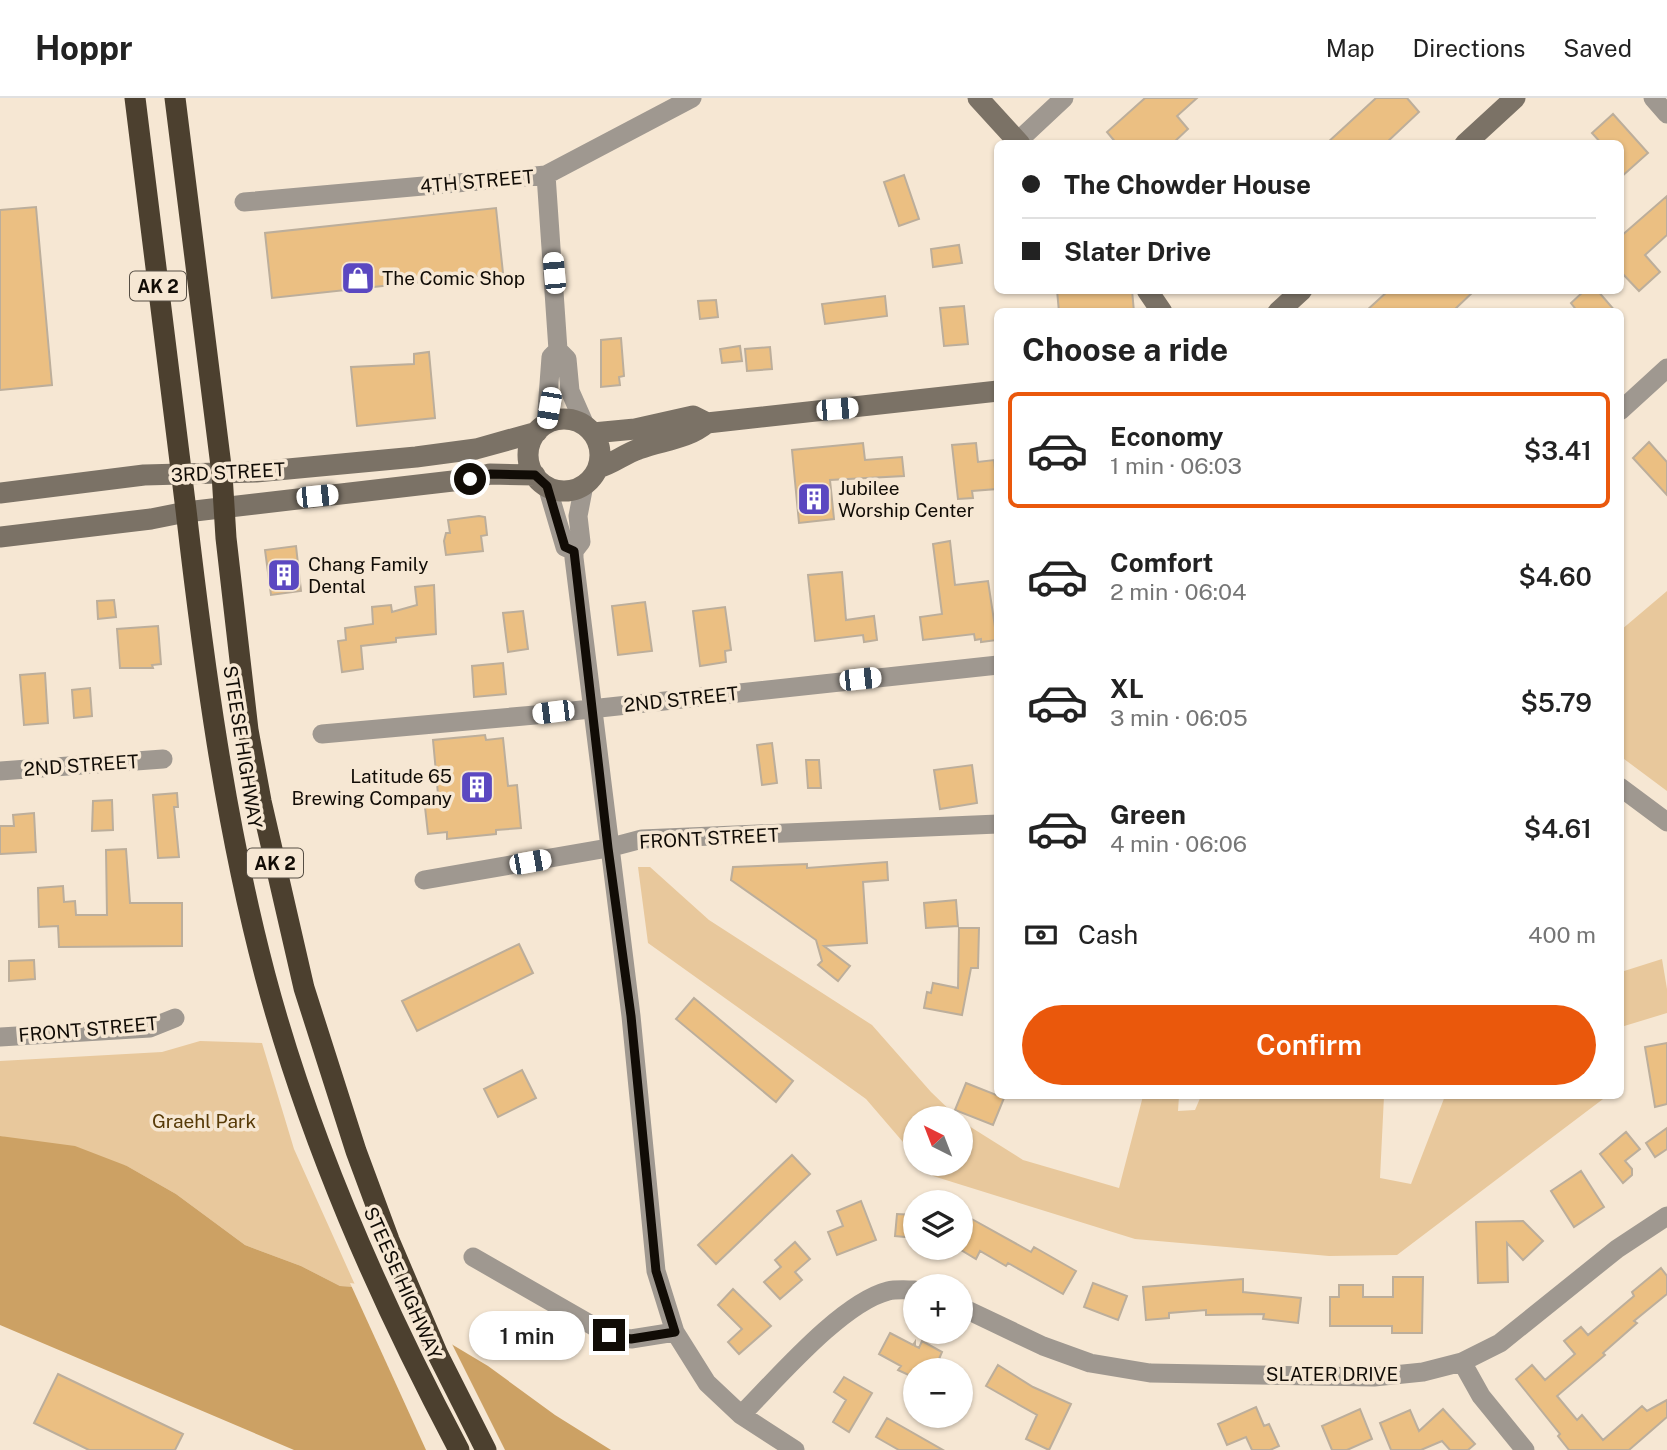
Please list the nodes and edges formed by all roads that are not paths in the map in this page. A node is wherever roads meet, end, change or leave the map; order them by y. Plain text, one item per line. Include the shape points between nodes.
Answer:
1 (135, 98) edge
2 (175, 98) edge
3 (692, 98) edge
4 (978, 98) edge
5 (1064, 98) edge
6 (1515, 98) edge
7 (1653, 98) edge
8 (1667, 114) edge
9 (1017, 140) edge
10 (1021, 140) edge
11 (1469, 140) edge
12 (547, 175) junction
13 (244, 202) dead end
14 (1298, 294) edge
15 (1282, 308) edge
16 (558, 350) junction
17 (1667, 369) edge
18 (994, 391) edge
19 (1624, 407) edge
20 (707, 423) junction
21 (541, 428) junction
22 (589, 429) junction
23 (598, 468) junction
24 (181, 474) junction
25 (222, 474) junction
26 (541, 481) junction
27 (584, 485) junction
28 (0, 493) edge
29 (226, 508) junction
30 (186, 512) junction
31 (0, 537) edge
32 (574, 551) junction
33 (994, 664) edge
34 (592, 708) junction
35 (322, 734) dead end
36 (163, 759) dead end
37 (0, 771) edge
38 (1624, 790) edge
39 (1667, 822) edge
40 (994, 824) edge
41 (608, 848) junction
42 (424, 880) dead end
43 (175, 1018) dead end
44 (0, 1037) edge
45 (1667, 1216) edge
46 (473, 1257) dead end
47 (903, 1290) edge
48 (973, 1313) edge
49 (675, 1332) junction
50 (1462, 1362) junction
51 (741, 1415) junction
52 (459, 1450) edge
53 (486, 1450) edge
54 (795, 1450) edge
55 (1525, 1450) edge

1 - 24 highway, STEESE HIGHWAY / AK 2
2 - 25 highway, STEESE HIGHWAY / AK 2
3 - 12 street, 4TH STREET
4 - 9 street
5 - 10 street
6 - 11 street
7 - 8 street
12 - 13 street, 4TH STREET
12 - 16 street
14 - 15 street
16 - 21 street via 551,357
16 - 22 street via 567,359 570,391
17 - 19 street
18 - 20 street
20 - 22 street via 693,416 635,429
20 - 23 street via 692,435 639,449
21 - 22 street via 566,419
21 - 25 street, 3RD STREET via 476,449
21 - 26 street via 529,449 531,467
22 - 23 street via 600,456
23 - 27 street
24 - 25 street, 3RD STREET
24 - 28 street, 3RD STREET
24 - 30 highway, STEESE HIGHWAY / AK 2
25 - 29 highway, STEESE HIGHWAY / AK 2
26 - 27 street via 566,491
26 - 29 street, 3RD STREET via 490,474
26 - 32 street via 565,547
27 - 32 street via 578,516 581,542
29 - 30 street, 3RD STREET
29 - 53 highway, STEESE HIGHWAY / AK 2 via 248,730 304,988 389,1240 438,1355
30 - 31 street, 3RD STREET
30 - 52 highway, STEESE HIGHWAY / AK 2 via 216,735 265,976 317,1143 348,1219 415,1367
32 - 34 street
33 - 34 street, 2ND STREET
34 - 35 street, 2ND STREET
34 - 41 street
36 - 37 street, 2ND STREET
38 - 39 street
40 - 41 street, FRONT STREET via 642,839
41 - 42 street, FRONT STREET
41 - 49 street via 631,1016 656,1271
43 - 44 street, FRONT STREET via 150,1028
45 - 50 street, SLATER DRIVE via 1617,1249 1500,1343
46 - 49 street via 609,1335 631,1339
47 - 51 street via 889,1291 853,1308
48 - 50 street, SLATER DRIVE via 1090,1363 1150,1373 1374,1377
49 - 51 street via 707,1383
50 - 55 street via 1481,1396
51 - 54 street

